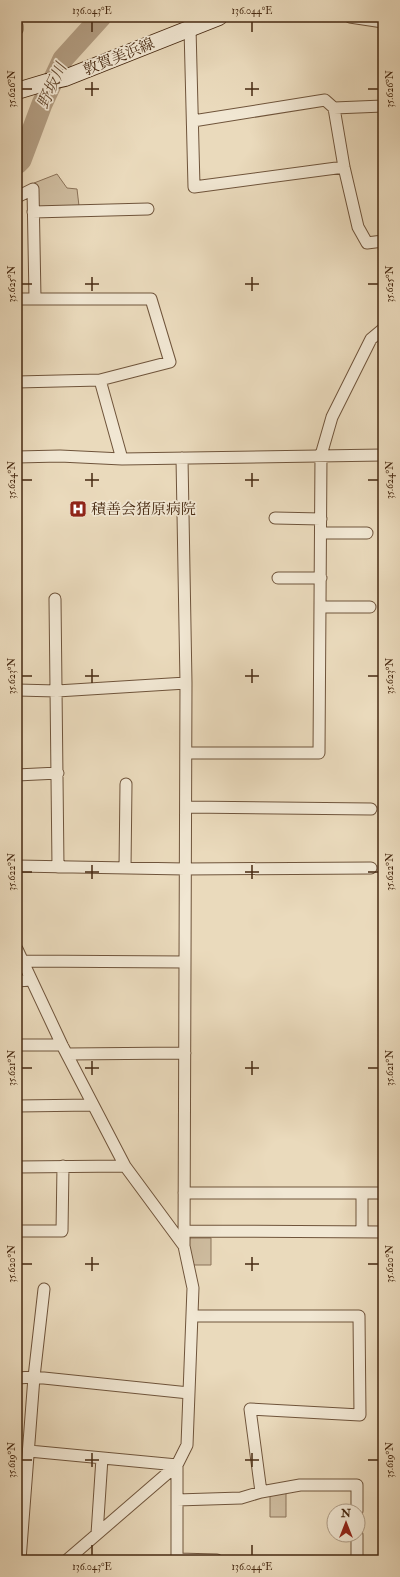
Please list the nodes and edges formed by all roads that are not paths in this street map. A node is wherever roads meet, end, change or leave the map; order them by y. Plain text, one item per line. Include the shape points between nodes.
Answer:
1 (219, 17) edge
2 (350, 17) edge
3 (383, 22) edge
4 (17, 26) edge
5 (190, 28) junction
6 (17, 30) edge
7 (17, 92) edge
8 (383, 106) edge
9 (334, 108) junction
10 (193, 121) junction
11 (344, 167) junction
12 (17, 197) edge
13 (148, 209) dead end
14 (33, 212) junction
15 (383, 241) edge
16 (35, 298) junction
17 (17, 299) edge
18 (383, 329) edge
19 (100, 380) junction
20 (17, 382) edge
21 (322, 455) junction
22 (383, 455) edge
23 (17, 456) edge
24 (182, 458) junction
25 (122, 459) junction
26 (275, 518) dead end
27 (321, 518) junction
28 (321, 533) junction
29 (367, 533) dead end
30 (278, 578) dead end
31 (320, 578) junction
32 (55, 599) dead end
33 (320, 607) junction
34 (370, 607) dead end
35 (186, 683) junction
36 (17, 690) edge
37 (57, 691) junction
38 (186, 753) junction
39 (58, 773) junction
40 (17, 775) edge
41 (126, 784) dead end
42 (186, 807) junction
43 (371, 809) dead end
44 (17, 866) edge
45 (58, 866) junction
46 (125, 868) junction
47 (185, 868) junction
48 (371, 868) dead end
49 (17, 948) edge
50 (22, 961) junction
51 (185, 962) junction
52 (31, 980) junction
53 (17, 981) edge
54 (17, 1045) edge
55 (65, 1049) junction
56 (185, 1053) junction
57 (93, 1104) junction
58 (17, 1106) edge
59 (63, 1166) junction
60 (125, 1166) junction
61 (17, 1167) edge
62 (184, 1193) junction
63 (362, 1193) junction
64 (383, 1194) edge
65 (17, 1231) edge
66 (184, 1231) junction
67 (362, 1232) junction
68 (383, 1232) edge
69 (184, 1246) junction
70 (44, 1289) dead end
71 (192, 1316) junction
72 (34, 1377) junction
73 (17, 1378) edge
74 (189, 1393) junction
75 (29, 1451) junction
76 (102, 1458) junction
77 (177, 1465) junction
78 (261, 1492) junction
79 (177, 1500) junction
80 (357, 1503) edge
81 (97, 1534) junction
82 (357, 1543) edge
83 (20, 1560) edge
84 (67, 1560) edge
85 (177, 1560) edge
86 (217, 1560) edge
87 (357, 1560) edge

1 - 5 main road, 敦賀美浜線
2 - 3 street
4 - 6 street
5 - 7 main road, 敦賀美浜線 via 72,76
5 - 10 street
8 - 9 street
9 - 10 street via 325,100
9 - 11 street
10 - 11 street via 194,187
11 - 15 street via 358,227 367,243
12 - 14 street via 33,189
13 - 14 street
14 - 16 street
16 - 17 street
16 - 19 street via 151,299 170,362
18 - 21 street via 371,339 332,417
19 - 20 street
19 - 25 street
21 - 22 street
21 - 24 street
21 - 27 street
23 - 25 street
24 - 25 street
24 - 35 street
26 - 27 street
27 - 28 street
28 - 29 street
28 - 31 street
30 - 31 street
31 - 33 street
32 - 37 street
33 - 34 street
33 - 38 street via 319,753
35 - 37 street
35 - 38 street
36 - 37 street
37 - 39 street
38 - 42 street
39 - 40 street
39 - 45 street
41 - 46 street
42 - 43 street
42 - 47 street
44 - 45 street
45 - 46 street
46 - 47 street
47 - 48 street
47 - 51 street
49 - 50 street
50 - 51 street
50 - 52 street
51 - 56 street
52 - 53 street
52 - 55 street
54 - 55 street
55 - 56 street
55 - 57 street
56 - 62 street
57 - 58 street
57 - 60 street
59 - 60 street
59 - 61 street
59 - 65 street via 62,1231
60 - 69 street
62 - 63 street
62 - 66 street
63 - 64 street
63 - 67 street
66 - 67 street
66 - 69 street
67 - 68 street
69 - 71 street via 193,1288
70 - 72 street
71 - 74 street
71 - 78 street via 359,1316 360,1415 250,1409
72 - 73 street
72 - 74 street
72 - 75 street
74 - 77 street via 187,1445
75 - 76 street
75 - 83 street
76 - 77 street
76 - 81 street
77 - 79 street
77 - 81 street
78 - 79 street via 241,1498
78 - 80 street via 300,1485 357,1485
79 - 85 street
81 - 84 street
82 - 87 street
85 - 86 street

